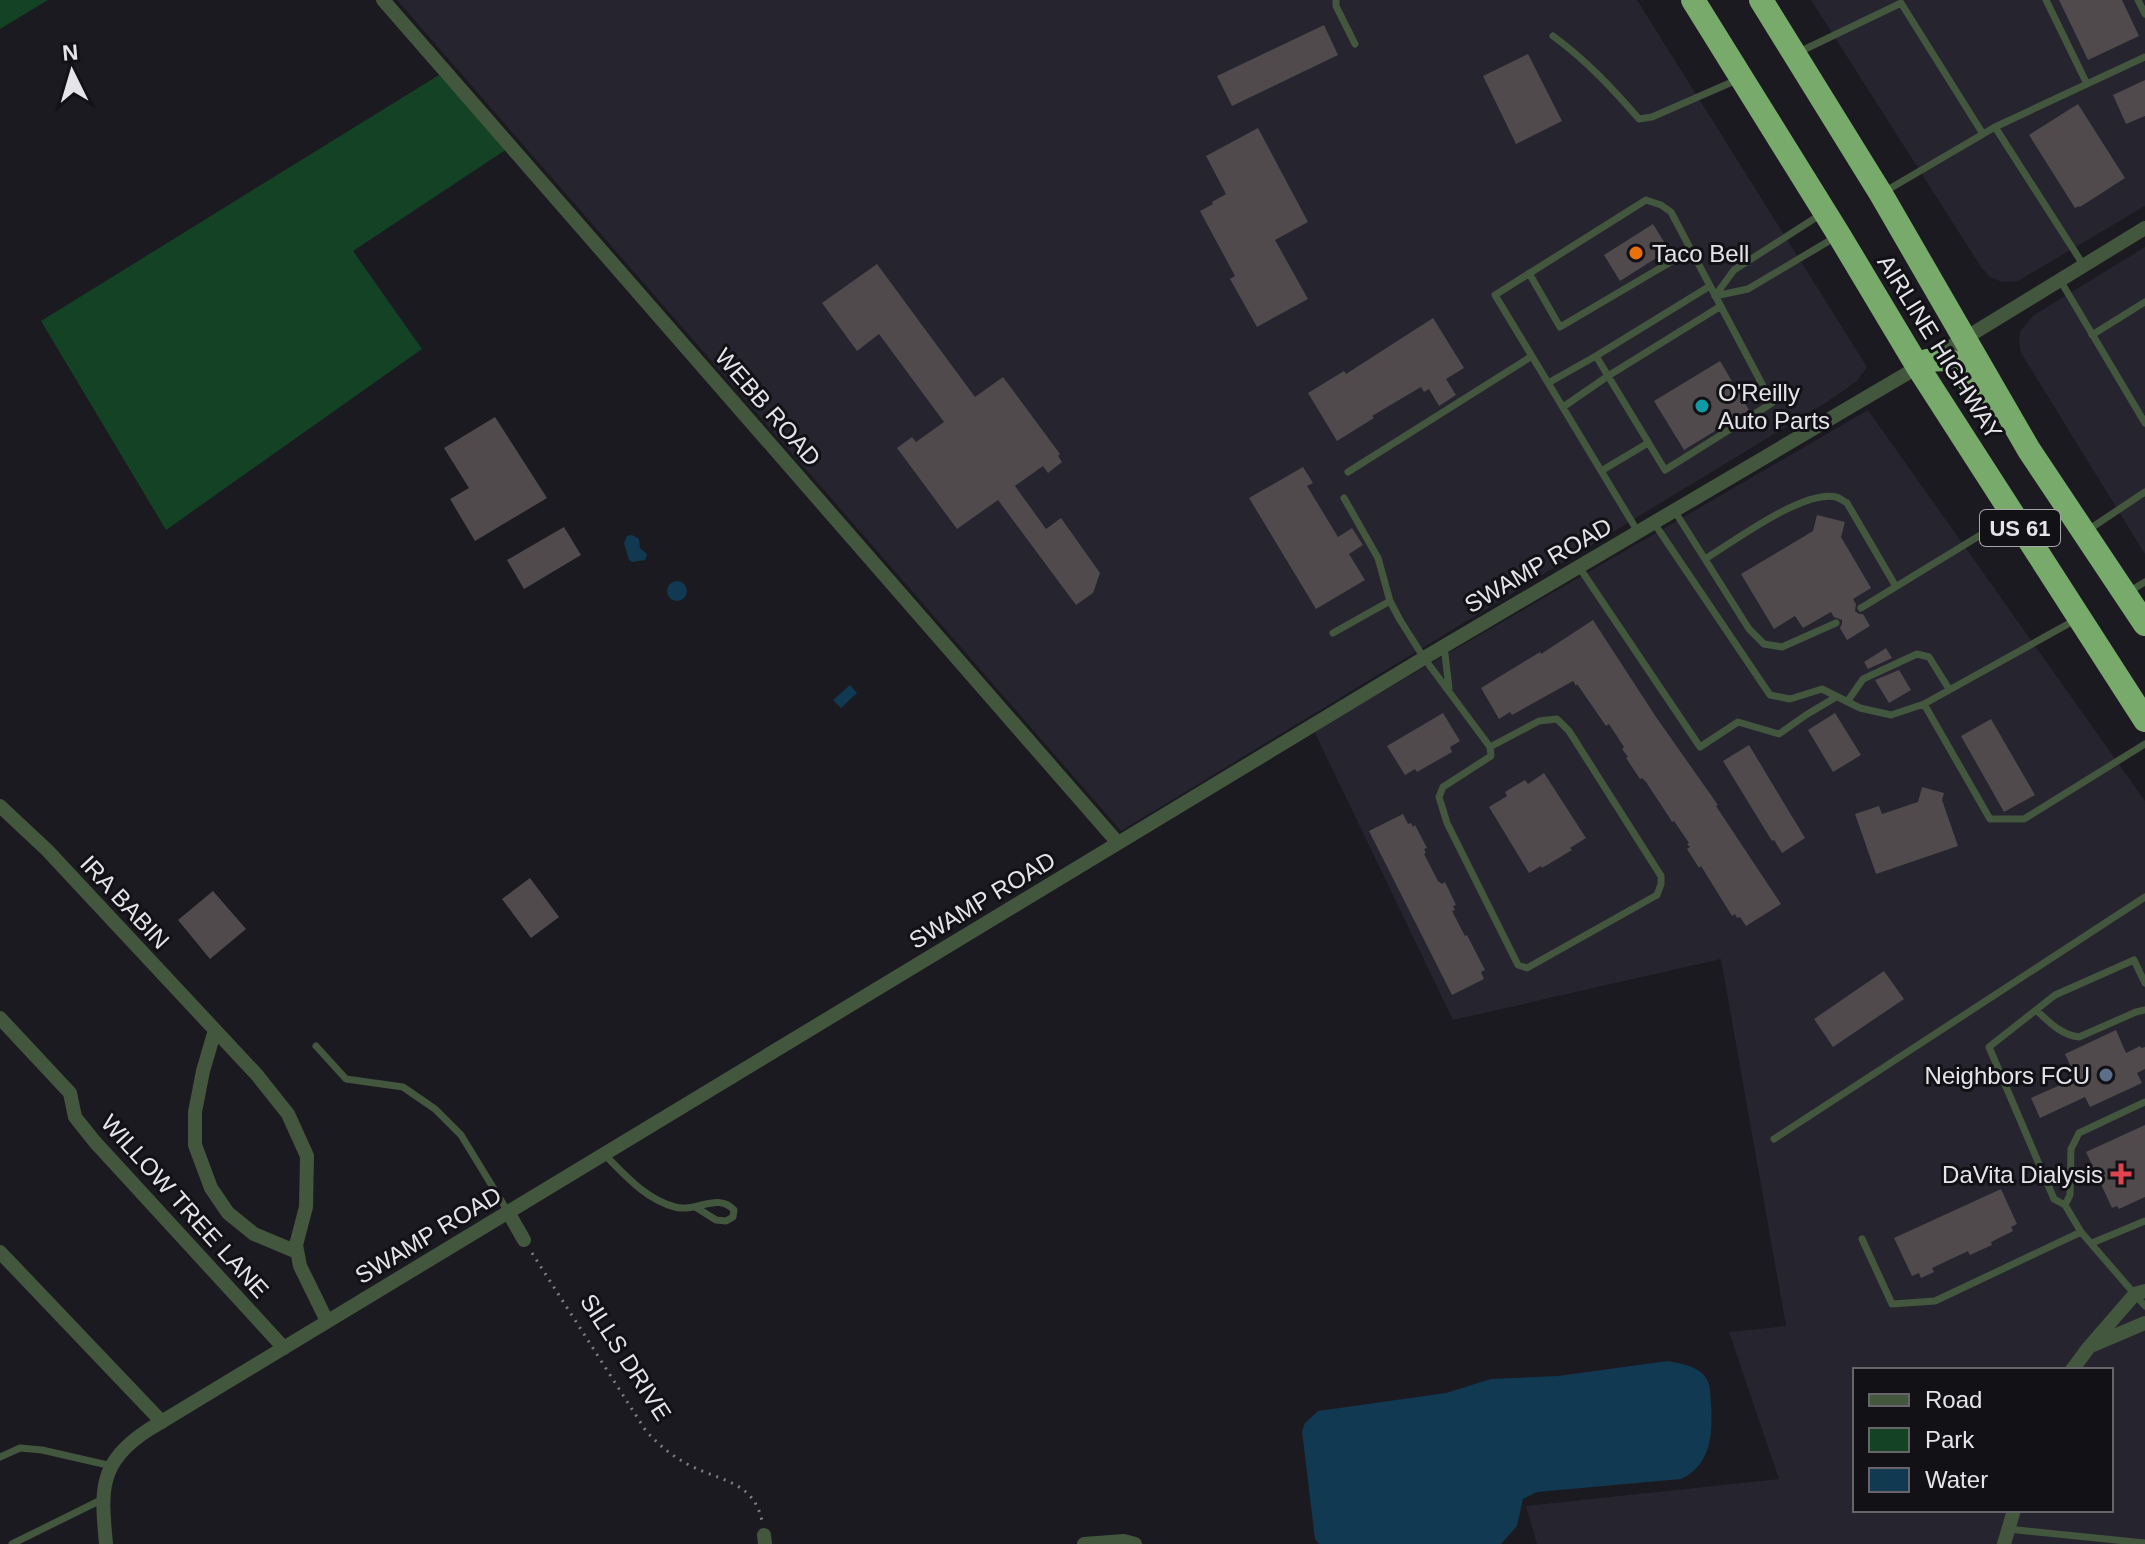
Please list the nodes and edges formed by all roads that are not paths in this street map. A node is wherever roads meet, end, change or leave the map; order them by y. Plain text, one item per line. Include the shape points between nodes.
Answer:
1 (383, 0) edge
2 (1336, 0) edge
3 (1693, 0) edge
4 (1761, 0) edge
5 (1885, 0) edge
6 (2046, 0) edge
7 (2138, 0) edge
8 (1904, 1) edge
9 (1890, 8) junction
10 (2145, 14) edge
11 (1553, 36) dead end
12 (1355, 44) dead end
13 (1795, 54) junction
14 (2145, 57) edge
15 (1741, 78) junction
16 (2087, 84) junction
17 (1995, 127) junction
18 (1983, 134) junction
19 (1881, 194) junction
20 (1825, 212) junction
21 (2145, 228) edge
22 (1839, 235) junction
23 (1691, 250) junction
24 (2084, 266) junction
25 (1529, 273) junction
26 (2060, 280) junction
27 (1710, 286) junction
28 (1715, 296) junction
29 (2145, 302) edge
30 (1721, 306) junction
31 (2092, 335) junction
32 (1964, 338) junction
33 (1532, 356) junction
34 (1596, 356) junction
35 (1922, 364) junction
36 (1608, 376) junction
37 (1548, 383) junction
38 (1941, 404) junction
39 (1563, 407) junction
40 (2145, 423) edge
41 (1648, 443) junction
42 (2019, 447) junction
43 (1601, 471) junction
44 (1348, 472) dead end
45 (2145, 492) edge
46 (1344, 498) dead end
47 (1674, 510) junction
48 (2012, 515) junction
49 (1654, 523) junction
50 (1638, 532) junction
51 (2083, 533) junction
52 (1705, 559) junction
53 (1579, 567) junction
54 (1895, 585) junction
55 (2135, 588) edge
56 (1390, 601) junction
57 (1861, 608) dead end
58 (2079, 618) junction
59 (1836, 623) dead end
60 (2145, 624) edge
61 (1333, 633) dead end
62 (1444, 646) junction
63 (1424, 658) junction
64 (1949, 689) junction
65 (1449, 690) junction
66 (1836, 697) junction
67 (1847, 702) junction
68 (1924, 704) junction
69 (2145, 720) edge
70 (2145, 744) edge
71 (1490, 747) junction
72 (0, 806) edge
73 (1118, 843) junction
74 (2145, 897) edge
75 (2145, 983) edge
76 (2036, 1010) junction
77 (2145, 1010) edge
78 (0, 1018) edge
79 (215, 1030) junction
80 (316, 1046) dead end
81 (2145, 1102) edge
82 (1774, 1139) dead end
83 (604, 1154) junction
84 (2065, 1205) junction
85 (697, 1208) junction
86 (508, 1212) junction
87 (2145, 1221) edge
88 (2081, 1232) junction
89 (1862, 1239) dead end
90 (524, 1240) road end
91 (2092, 1243) junction
92 (0, 1252) edge
93 (297, 1252) junction
94 (2140, 1292) edge
95 (2145, 1306) edge
96 (327, 1321) junction
97 (2145, 1323) edge
98 (2089, 1347) junction
99 (284, 1348) junction
100 (2073, 1368) edge
101 (162, 1422) junction
102 (0, 1457) edge
103 (112, 1466) junction
104 (101, 1500) junction
105 (2013, 1512) edge
106 (2006, 1537) edge
107 (2145, 1543) edge
108 (12, 1544) edge
109 (106, 1544) edge
110 (1084, 1544) edge
111 (1135, 1544) edge

1 - 73 street, WEBB ROAD
2 - 12 lane
3 - 15 highway, AIRLINE HIGHWAY / US 61
4 - 13 highway, AIRLINE HIGHWAY / US 61
5 - 9 lane
6 - 16 lane
7 - 10 lane
8 - 9 lane
8 - 18 lane
9 - 13 lane
11 - 15 lane via 1639,119
13 - 19 highway, AIRLINE HIGHWAY / US 61
14 - 16 lane
15 - 20 highway, AIRLINE HIGHWAY / US 61
16 - 17 lane
17 - 18 lane
17 - 24 lane
18 - 19 lane
19 - 32 highway, AIRLINE HIGHWAY / US 61
20 - 22 highway, AIRLINE HIGHWAY / US 61
20 - 28 lane via 1734,270
21 - 24 street, SWAMP ROAD
22 - 28 lane via 1748,289
22 - 35 highway, AIRLINE HIGHWAY / US 61
23 - 25 lane via 1671,212 1646,200
23 - 25 lane via 1560,327
23 - 27 lane
24 - 26 street, SWAMP ROAD
25 - 33 lane via 1495,295
26 - 31 lane
26 - 32 street, SWAMP ROAD
27 - 28 lane
27 - 34 lane
28 - 30 lane
29 - 31 lane
30 - 36 lane
30 - 41 lane via 1772,403 1665,470
31 - 40 lane
32 - 35 street, SWAMP ROAD
32 - 42 highway, AIRLINE HIGHWAY / US 61
33 - 37 lane
33 - 44 lane
34 - 36 lane
34 - 37 lane
35 - 38 highway, AIRLINE HIGHWAY / US 61
35 - 42 highway via 1948,359 1961,368
35 - 47 street, SWAMP ROAD
36 - 39 lane
36 - 41 lane
37 - 39 lane
38 - 42 highway via 1954,395 1974,399
38 - 48 highway, AIRLINE HIGHWAY / US 61
39 - 43 lane
41 - 43 lane
42 - 51 highway, AIRLINE HIGHWAY / US 61
43 - 50 lane
45 - 51 lane
46 - 56 lane via 1378,558
47 - 49 street, SWAMP ROAD
47 - 52 lane
48 - 54 lane
48 - 58 highway, AIRLINE HIGHWAY / US 61
49 - 50 street, SWAMP ROAD
49 - 66 lane via 1770,695 1790,699 1822,689
50 - 53 street, SWAMP ROAD
51 - 55 highway, AIRLINE HIGHWAY / US 61
52 - 54 lane via 1788,508 1835,497 1847,503
52 - 59 lane via 1764,644 1782,647
53 - 62 street, SWAMP ROAD
53 - 66 lane via 1700,747 1738,722 1779,734
54 - 57 lane
55 - 60 highway, AIRLINE HIGHWAY / US 61
56 - 61 lane
56 - 63 lane
58 - 64 lane
58 - 69 highway, AIRLINE HIGHWAY / US 61
62 - 63 street, SWAMP ROAD
62 - 65 lane
63 - 65 lane
63 - 73 street, SWAMP ROAD
64 - 67 lane via 1929,657 1917,654 1863,679
64 - 68 lane
65 - 71 lane
66 - 67 lane
67 - 68 lane via 1891,715
68 - 70 lane via 1990,819 2024,819
71 - 71 lane via 1491,756 1443,787 1439,797 1518,965 1527,968 1657,895 1661,876 1557,719 1539,721
72 - 79 street, IRA BABIN
73 - 83 street, SWAMP ROAD
74 - 82 lane
75 - 76 lane via 2134,960 2055,995
76 - 77 lane via 2060,1031 2079,1037
76 - 84 lane via 1989,1047 2054,1199
78 - 99 street, WILLOW TREE LANE via 70,1093 75,1117 95,1142
79 - 93 street, IRA BABIN via 288,1114 307,1156 306,1207
79 - 93 street via 195,1112 195,1145 211,1188 228,1213 254,1234
80 - 86 lane via 346,1079 403,1087 435,1109 461,1135
81 - 84 lane via 2079,1133 2071,1149
83 - 85 lane via 651,1196 678,1209
83 - 86 street, SWAMP ROAD
84 - 88 lane
85 - 85 lane via 727,1203 733,1217 716,1220
86 - 90 street
86 - 96 street, SWAMP ROAD
87 - 91 lane
88 - 89 lane via 1935,1301 1892,1304
88 - 91 lane
91 - 94 lane
92 - 101 street
93 - 96 street
94 - 95 lane
94 - 98 street
96 - 99 street, SWAMP ROAD
97 - 98 street
98 - 100 street
99 - 101 street, SWAMP ROAD
101 - 103 street, SWAMP ROAD via 132,1440
102 - 103 lane via 20,1448
103 - 104 street, SWAMP ROAD
104 - 108 lane
104 - 109 street
105 - 106 street
106 - 107 lane
110 - 111 street

